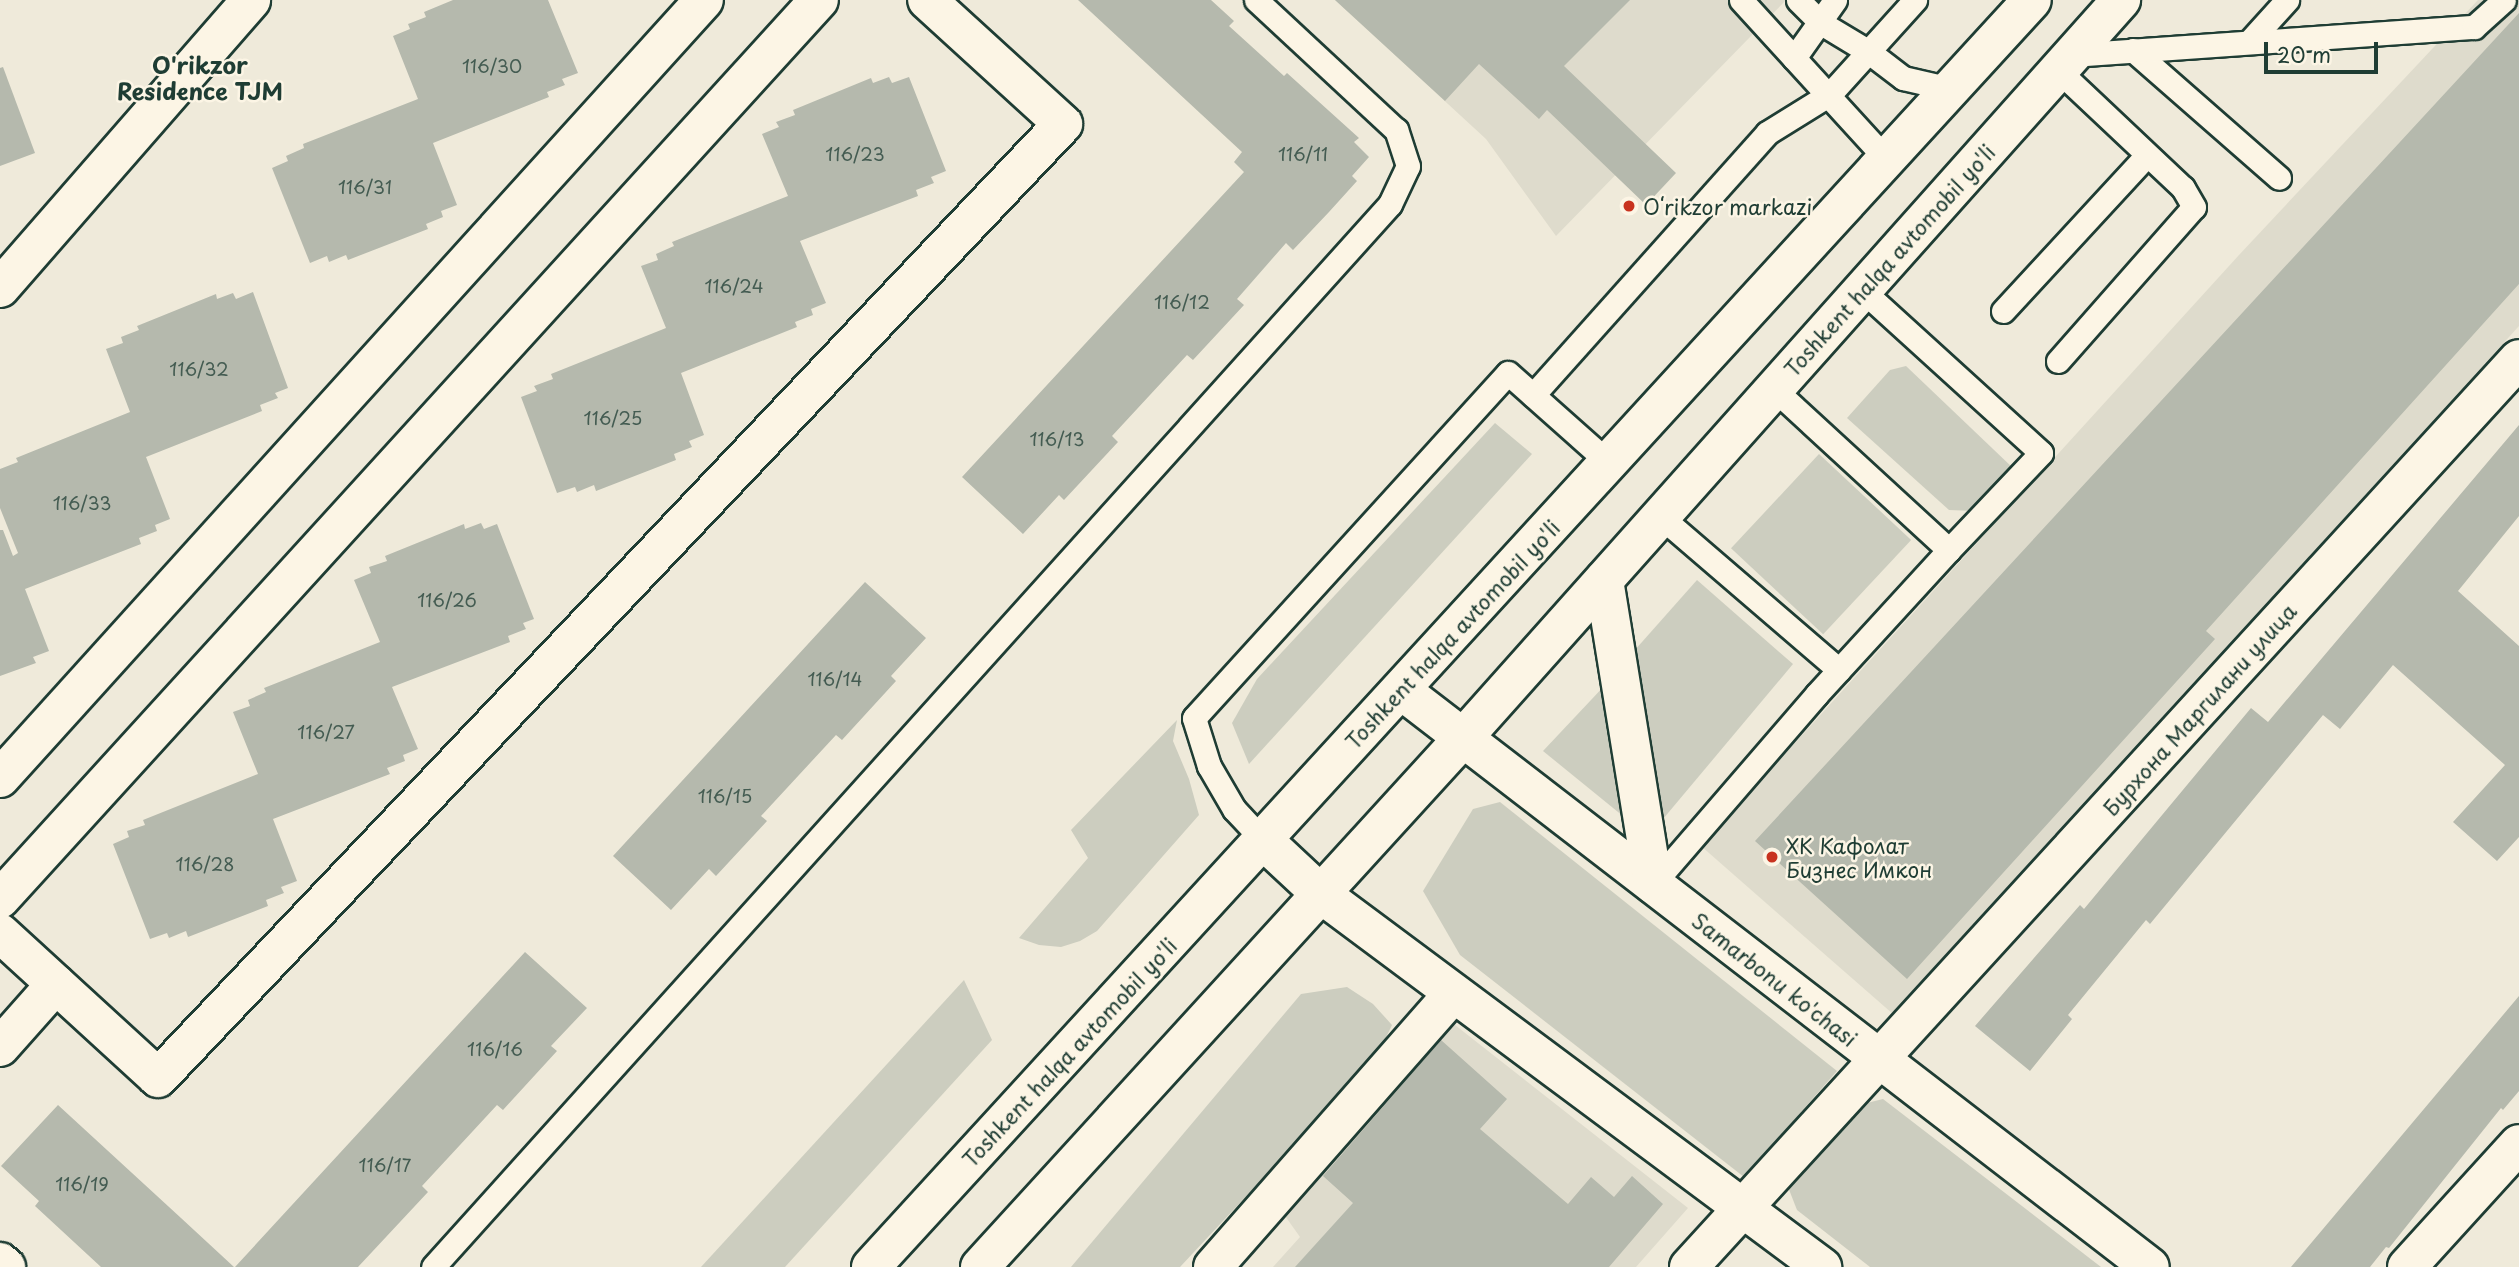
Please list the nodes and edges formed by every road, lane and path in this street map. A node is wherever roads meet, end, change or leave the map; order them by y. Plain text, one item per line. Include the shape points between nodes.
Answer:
1 (251, 0) edge
2 (705, 0) edge
3 (819, 0) edge
4 (927, 0) edge
5 (1256, 0) edge
6 (1741, 0) edge
7 (1798, 0) edge
8 (1835, 0) edge
9 (1895, 0) edge
10 (1915, 0) edge
11 (2032, 0) edge
12 (2122, 0) edge
13 (2287, 0) edge
14 (2504, 0) edge
15 (1821, 23) junction
16 (2249, 42) junction
17 (2133, 50) junction
18 (1869, 52) junction
19 (1794, 58) junction
20 (2065, 63) junction
21 (1951, 89) junction
22 (1830, 94) junction
23 (2147, 155) junction
24 (1887, 160) junction
25 (2279, 178) dead end
26 (0, 288) edge
27 (1862, 290) junction
28 (2003, 311) dead end
29 (2519, 359) edge
30 (2059, 361) dead end
31 (1774, 389) junction
32 (1533, 396) junction
33 (1609, 463) junction
34 (1660, 516) junction
35 (1949, 550) junction
36 (1604, 580) junction
37 (1839, 670) junction
38 (1401, 690) junction
39 (1463, 738) junction
40 (0, 778) edge
41 (1263, 840) junction
42 (1653, 884) junction
43 (1321, 894) junction
44 (0, 899) edge
45 (0, 933) edge
46 (56, 984) junction
47 (1453, 994) junction
48 (0, 1047) edge
49 (1879, 1059) junction
50 (2519, 1144) edge
51 (1744, 1206) junction
52 (892, 1260) edge
53 (0, 1262) edge
54 (6, 1267) edge
55 (433, 1267) edge
56 (980, 1267) edge
57 (1213, 1267) edge
58 (1689, 1267) edge
59 (1822, 1267) edge
60 (2150, 1267) edge
61 (2407, 1267) edge

1 - 26 main road
2 - 40 main road
3 - 44 main road
4 - 46 main road via 1063,124 158,1079
5 - 55 lane via 1396,130 1408,166 1390,204
6 - 19 lane
7 - 15 lane
8 - 15 lane
9 - 18 lane
10 - 18 lane
11 - 21 main road, Toshkent halqa avtomobil yo'li
12 - 20 main road, Toshkent halqa avtomobil yo'li
13 - 16 lane
14 - 16 lane via 2474,27
15 - 18 lane
15 - 19 lane
16 - 17 lane
17 - 20 lane
17 - 25 lane
18 - 21 lane via 1903,78
18 - 22 lane
19 - 22 lane
20 - 23 lane
20 - 27 main road, Toshkent halqa avtomobil yo'li
21 - 24 main road, Toshkent halqa avtomobil yo'li
22 - 24 lane
22 - 32 lane via 1767,133
23 - 28 lane
23 - 30 lane via 2183,188 2194,207
24 - 33 main road, Toshkent halqa avtomobil yo'li
27 - 31 main road, Toshkent halqa avtomobil yo'li
27 - 35 lane via 2040,453
29 - 49 main road, Бурхона Маргилани улица
31 - 34 main road, Toshkent halqa avtomobil yo'li
31 - 35 lane
32 - 33 lane
32 - 41 lane via 1508,373 1194,718 1209,766 1234,809
33 - 38 main road, Toshkent halqa avtomobil yo'li
34 - 36 main road, Toshkent halqa avtomobil yo'li
34 - 37 lane
35 - 37 lane
36 - 39 main road, Toshkent halqa avtomobil yo'li
36 - 42 main road
37 - 42 lane
38 - 39 main road, Samarbonu ko'chasi
38 - 41 main road, Toshkent halqa avtomobil yo'li
39 - 42 main road, Samarbonu ko'chasi
39 - 43 main road, Toshkent halqa avtomobil yo'li
41 - 43 main road
41 - 52 main road, Toshkent halqa avtomobil yo'li
42 - 49 main road, Samarbonu ko'chasi
43 - 47 main road
43 - 56 main road, Toshkent halqa avtomobil yo'li
45 - 46 main road
46 - 48 main road
47 - 51 main road
47 - 57 main road
49 - 51 main road, Бурхона Маргилани улица
49 - 60 main road, Samarbonu ko'chasi
50 - 61 main road
51 - 58 main road, Бурхона Маргилани улица
51 - 59 main road
53 - 54 main road

